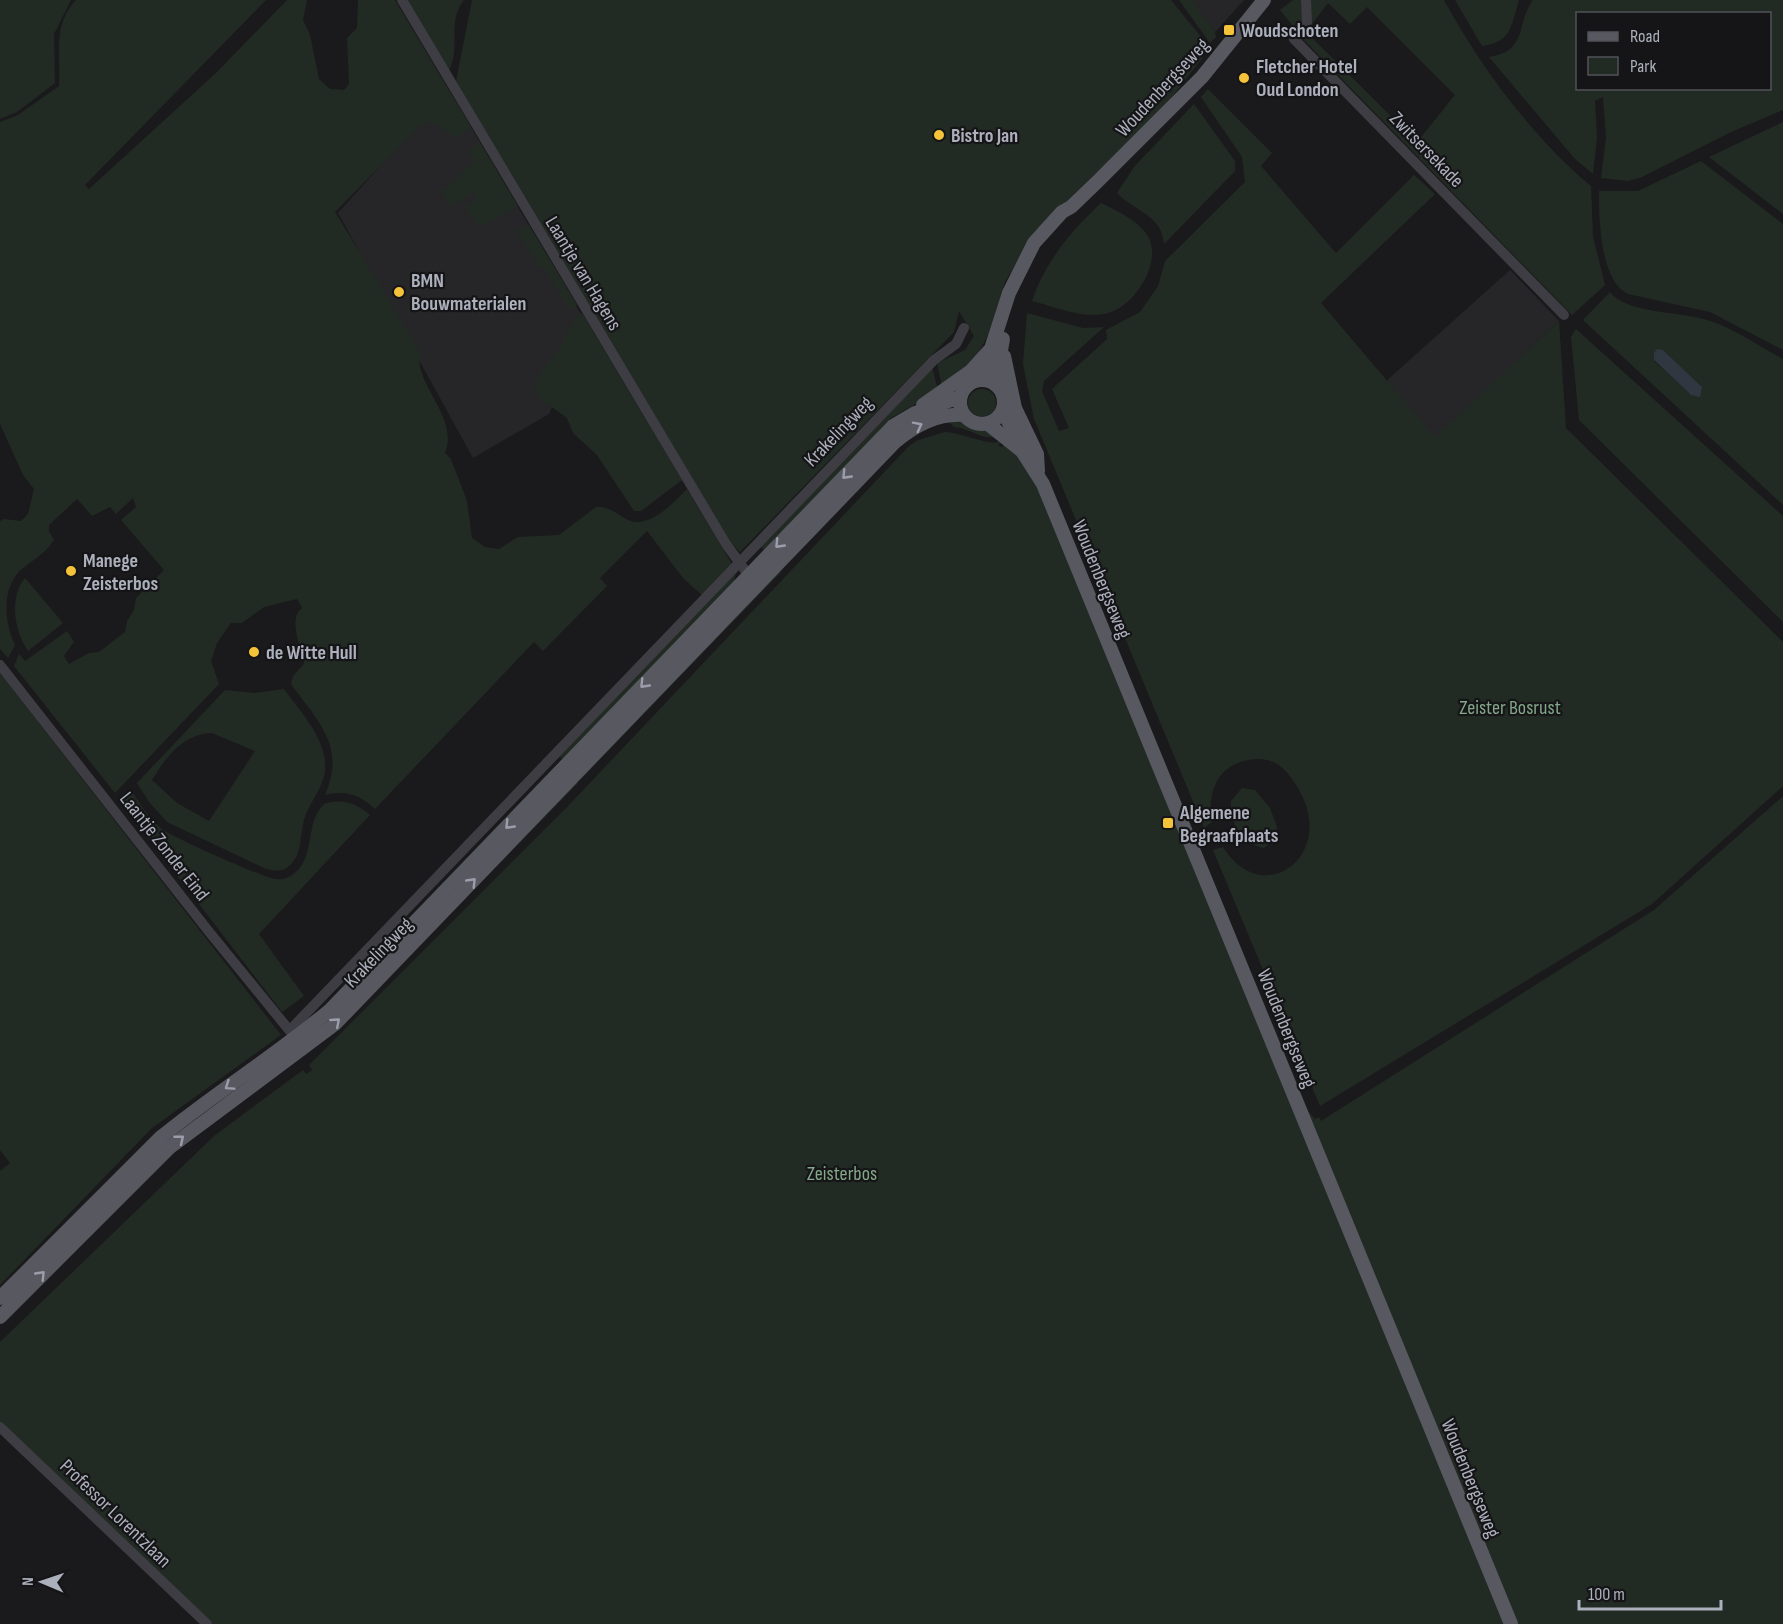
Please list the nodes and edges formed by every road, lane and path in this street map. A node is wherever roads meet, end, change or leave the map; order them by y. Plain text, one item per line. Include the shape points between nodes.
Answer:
1 (402, 0) edge
2 (1264, 0) edge
3 (1306, 0) edge
4 (1564, 315) dead end
5 (963, 328) dead end
6 (997, 348) junction
7 (981, 380) junction
8 (995, 384) junction
9 (960, 397) junction
10 (1003, 410) junction
11 (915, 413) junction
12 (964, 415) junction
13 (988, 424) junction
14 (1022, 451) junction
15 (1038, 475) junction
16 (738, 562) junction
17 (752, 580) junction
18 (0, 664) edge
19 (295, 1039) junction
20 (0, 1298) edge
21 (0, 1317) edge
22 (0, 1427) edge
23 (207, 1624) edge
24 (1510, 1624) edge

1 - 16 street, Laantje van Hagens
2 - 6 main road, Woudenbergseweg via 1202,77 1071,207 1042,242 1027,265
3 - 4 street, Zwitsersekade via 1307,22 1294,39
5 - 16 street, Krakelingweg via 956,344 934,360
6 - 7 main road
6 - 8 main road
6 - 11 main road
6 - 15 main road via 1015,408 1037,454
7 - 8 main road
7 - 9 main road via 971,383
8 - 10 main road via 1003,396
9 - 11 main road, Krakelingweg
9 - 12 main road
10 - 13 main road
10 - 14 main road, Woudenbergseweg
11 -> 17 main road, Krakelingweg via 893,426
12 - 13 main road via 969,421
17 -> 12 main road, Krakelingweg via 908,432 921,423
13 - 14 main road, Woudenbergseweg
14 - 15 main road, Woudenbergseweg
15 - 24 main road, Woudenbergseweg
16 - 17 street
16 - 19 street, Krakelingweg
17 - 19 main road, Krakelingweg via 330,1010
18 - 19 street, Laantje Zonder Eind
19 -> 20 main road, Krakelingweg via 160,1138
21 -> 19 main road, Krakelingweg via 161,1155
22 - 23 street, Professor Lorentzlaan

